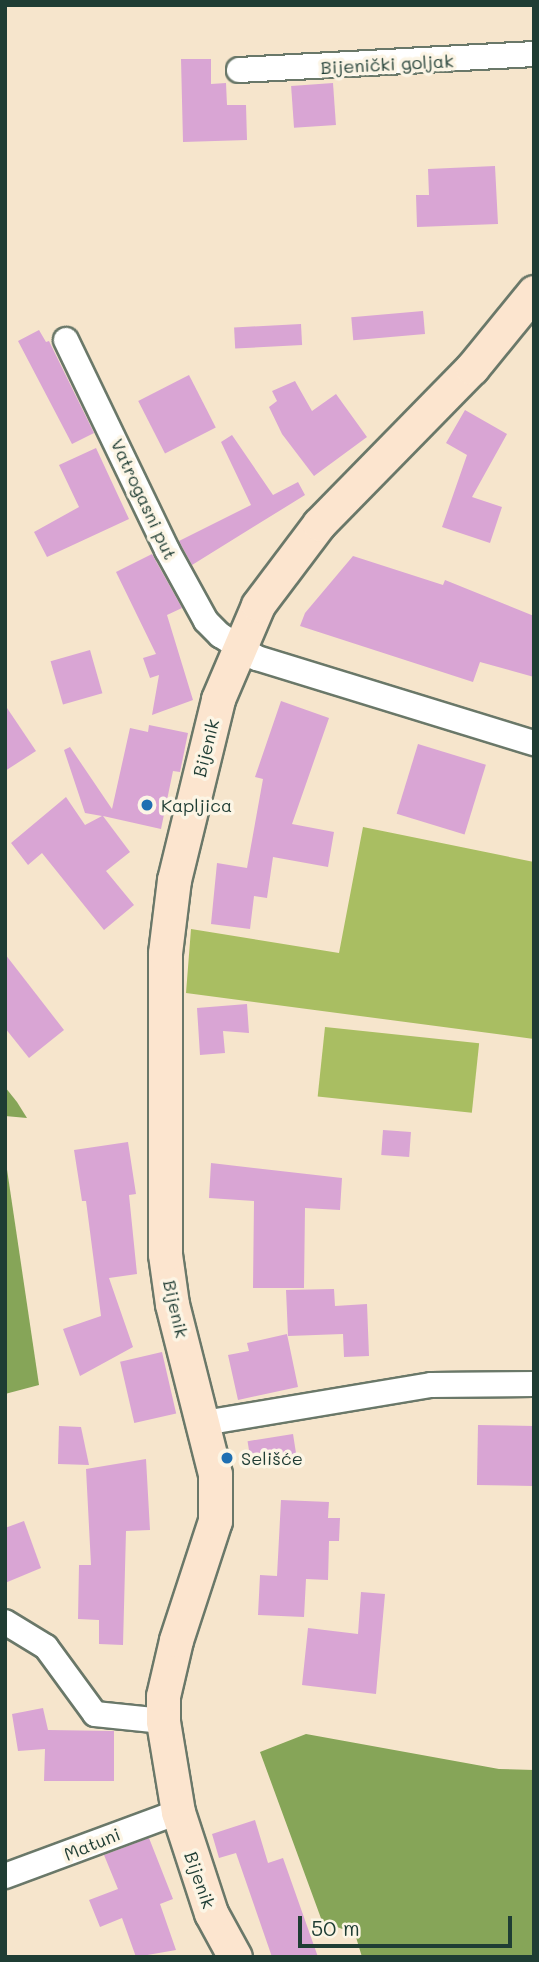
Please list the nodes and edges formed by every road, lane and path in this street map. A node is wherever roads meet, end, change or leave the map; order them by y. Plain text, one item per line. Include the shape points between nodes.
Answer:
1 (534, 54) edge
2 (239, 70) dead end
3 (534, 292) edge
4 (66, 340) dead end
5 (237, 647) junction
6 (534, 743) edge
7 (534, 1384) edge
8 (204, 1423) junction
9 (5, 1622) edge
10 (163, 1721) junction
11 (178, 1812) junction
12 (5, 1876) edge
13 (235, 1957) edge

1 - 2 street, Bijenički goljak
3 - 5 main road, Bijenik via 472,368 319,524 257,605
4 - 5 street, Vatrogasni put via 192,596 206,621
5 - 6 street via 257,658
5 - 8 main road, Bijenik via 218,699 174,880 165,953 165,1255 172,1304
7 - 8 street via 431,1385
8 - 10 main road, Bijenik via 215,1474 215,1521 176,1640 163,1696
9 - 10 street via 46,1647 96,1714
10 - 11 main road, Bijenik
11 - 12 street, Matuni
11 - 13 main road, Bijenik via 211,1913

